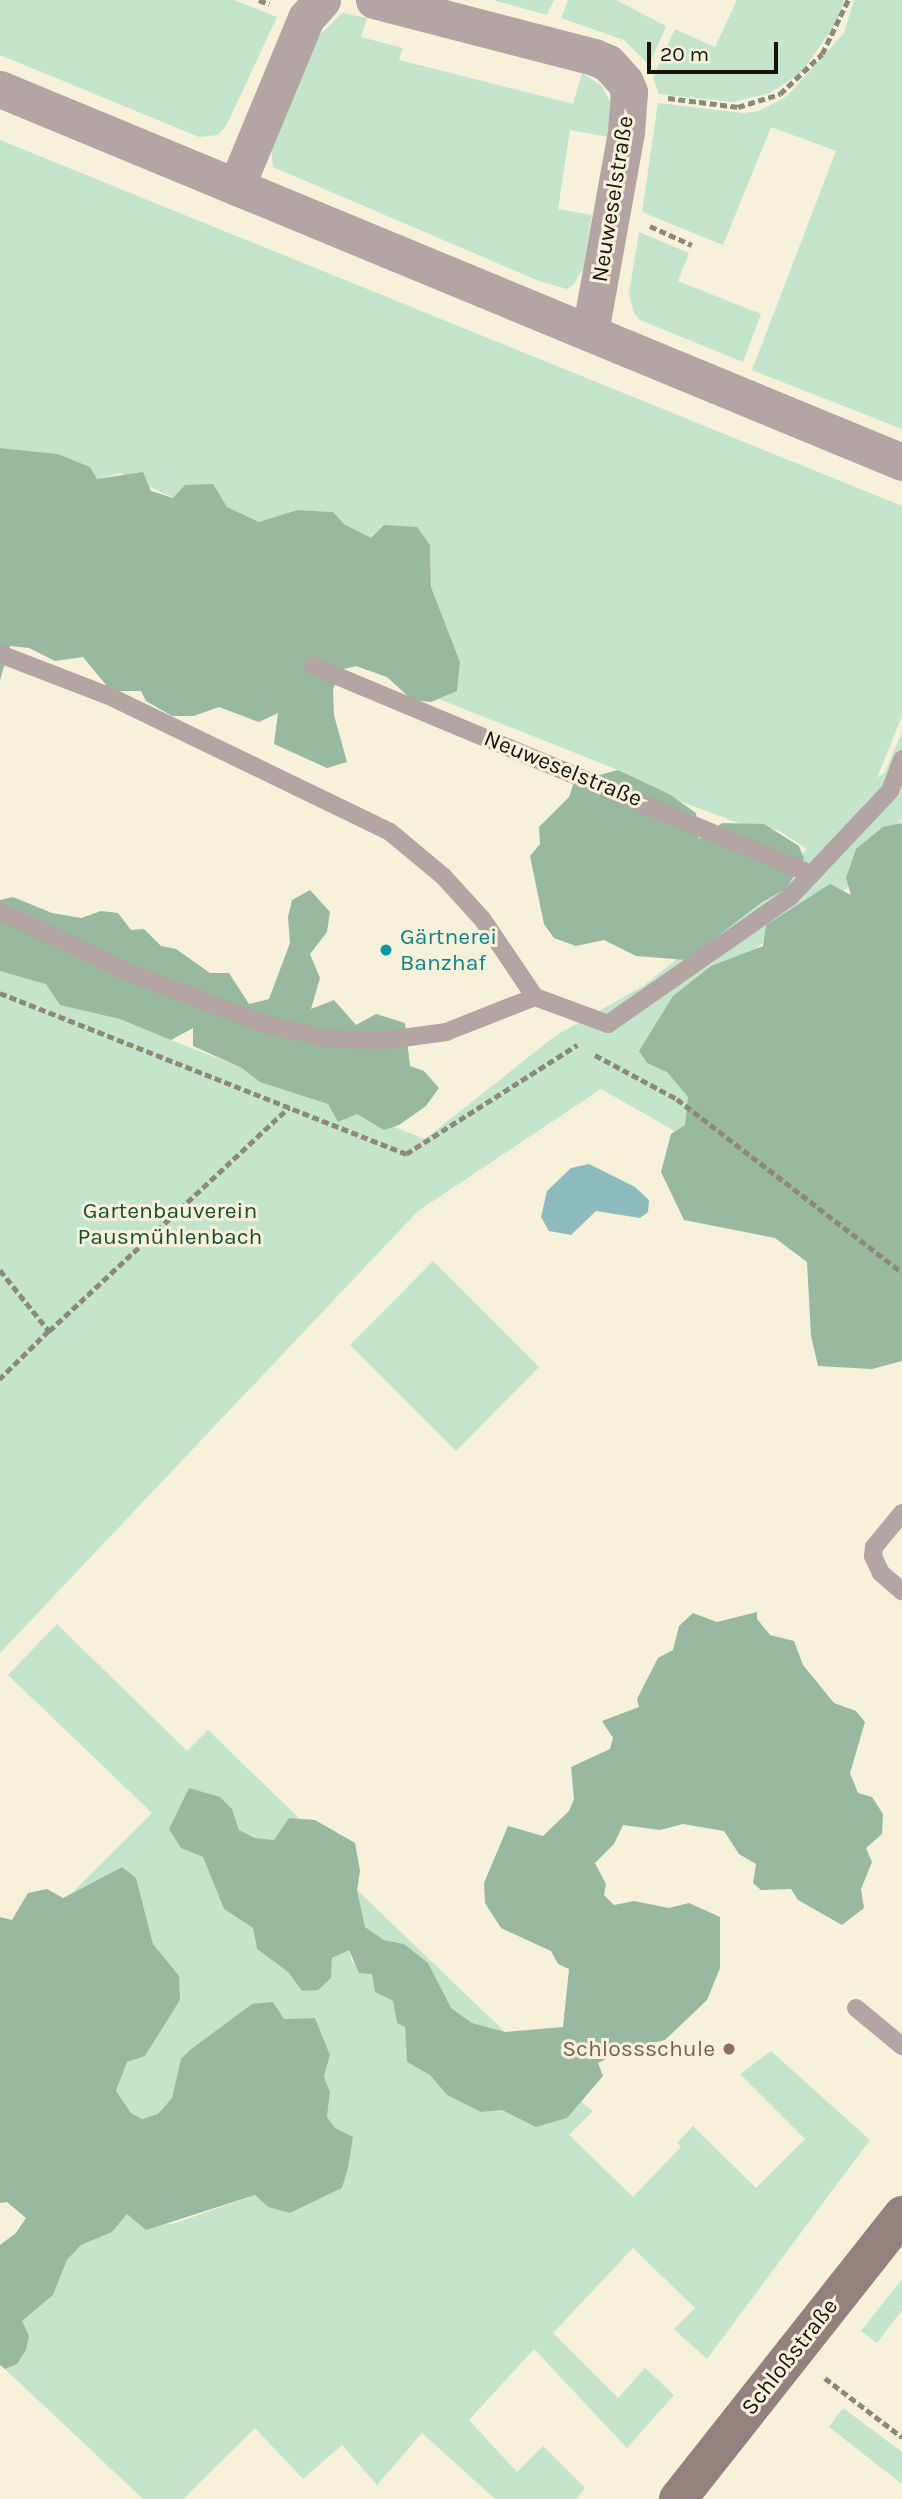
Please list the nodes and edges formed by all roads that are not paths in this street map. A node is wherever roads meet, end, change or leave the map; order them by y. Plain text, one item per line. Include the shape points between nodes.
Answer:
1 (322, 0) edge
2 (374, 0) edge
3 (0, 89) edge
4 (236, 187) junction
5 (590, 333) junction
6 (902, 462) edge
7 (0, 654) edge
8 (313, 666) dead end
9 (902, 759) edge
10 (811, 874) junction
11 (0, 911) edge
12 (535, 997) junction
13 (902, 1513) edge
14 (902, 1591) edge
15 (856, 2008) dead end
16 (902, 2046) edge
17 (902, 2215) edge
18 (678, 2499) edge

1 - 4 street via 306,19
2 - 5 street, Neuweselstraße via 594,57 618,72 629,100 614,211
3 - 4 street
4 - 5 street
5 - 6 street
7 - 12 lane via 108,696 390,832 443,876 483,920
8 - 10 lane, Neuweselstraße
9 - 10 lane via 890,791
10 - 12 lane via 790,897 608,1024
11 - 12 lane via 127,972 261,1023 327,1038 387,1040 446,1032
13 - 14 lane via 874,1547 873,1556 881,1573
15 - 16 lane
17 - 18 street, Schloßstraße

